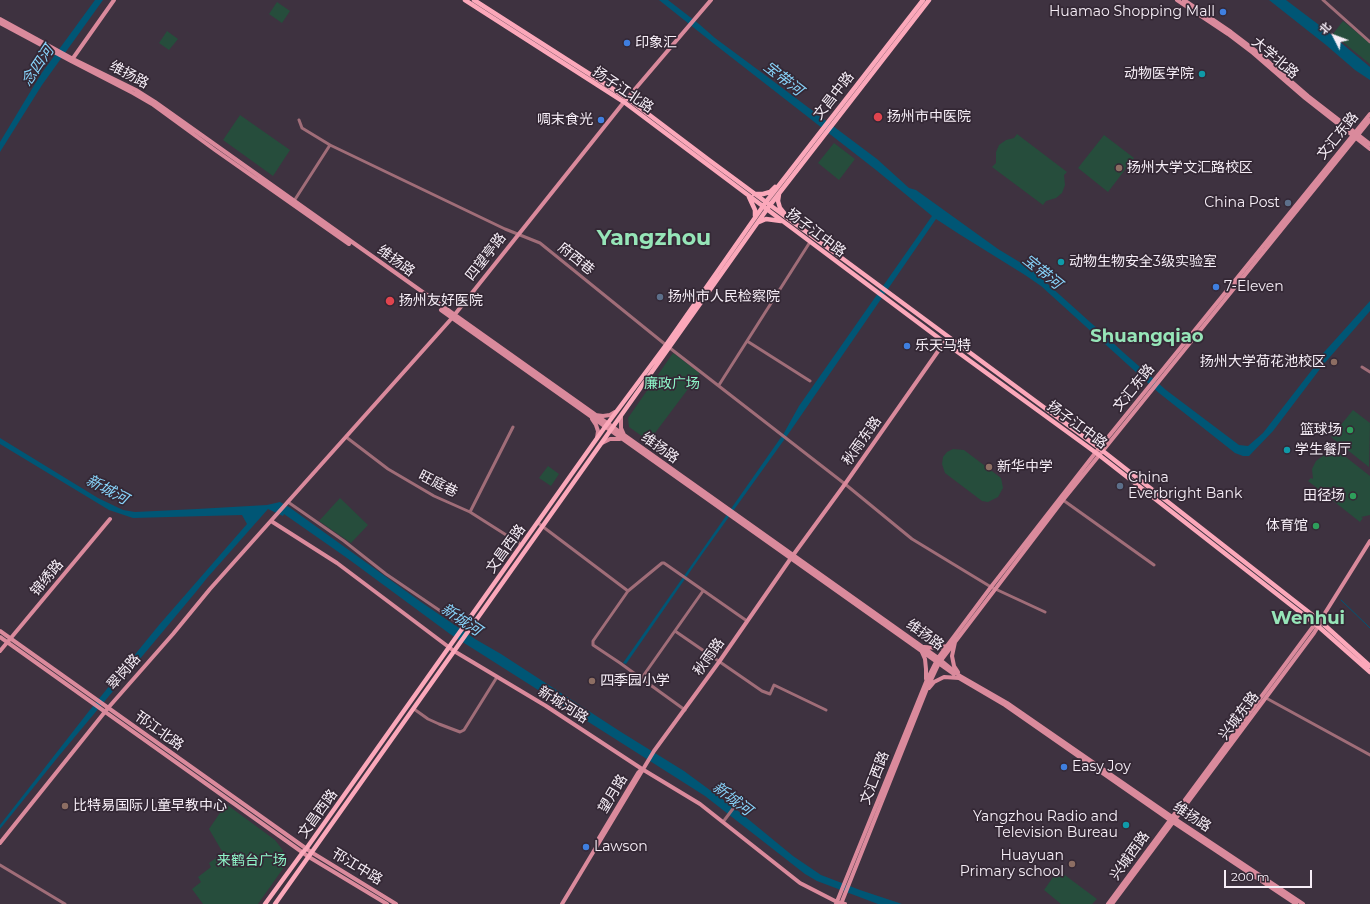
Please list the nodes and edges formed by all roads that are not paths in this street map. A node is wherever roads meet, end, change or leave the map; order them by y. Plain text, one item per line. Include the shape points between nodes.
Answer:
1 (114, 0) edge
2 (465, 0) edge
3 (474, 0) edge
4 (711, 0) edge
5 (923, 0) edge
6 (929, 0) edge
7 (1177, 0) edge
8 (1184, 0) edge
9 (1323, 0) edge
10 (0, 19) edge
11 (0, 23) edge
12 (1370, 42) edge
13 (51, 48) junction
14 (71, 59) junction
15 (626, 100) junction
16 (1370, 114) edge
17 (299, 120) dead end
18 (1370, 120) edge
19 (831, 123) junction
20 (824, 132) junction
21 (1355, 135) junction
22 (1370, 144) edge
23 (330, 145) junction
24 (1370, 149) edge
25 (784, 179) junction
26 (779, 193) junction
27 (746, 194) junction
28 (754, 194) junction
29 (294, 201) junction
30 (766, 206) junction
31 (787, 218) junction
32 (756, 220) junction
33 (783, 222) junction
34 (518, 234) junction
35 (810, 242) junction
36 (879, 290) junction
37 (885, 294) junction
38 (452, 317) junction
39 (948, 337) junction
40 (747, 341) junction
41 (944, 342) junction
42 (668, 346) junction
43 (1362, 367) dead end
44 (1370, 372) edge
45 (810, 381) dead end
46 (719, 385) junction
47 (618, 411) junction
48 (592, 416) junction
49 (621, 416) junction
50 (606, 426) junction
51 (513, 427) dead end
52 (611, 429) junction
53 (346, 437) junction
54 (624, 438) junction
55 (597, 439) junction
56 (602, 443) junction
57 (1099, 452) junction
58 (845, 484) junction
59 (1063, 500) junction
60 (286, 503) junction
61 (470, 512) junction
62 (110, 519) dead end
63 (271, 521) junction
64 (540, 525) junction
65 (1370, 541) edge
66 (523, 545) junction
67 (792, 557) junction
68 (1154, 565) dead end
69 (993, 588) junction
70 (703, 591) junction
71 (628, 592) junction
72 (1045, 612) dead end
73 (748, 621) junction
74 (1320, 621) junction
75 (1317, 625) junction
76 (463, 628) junction
77 (0, 631) edge
78 (674, 631) junction
79 (0, 637) edge
80 (9, 640) junction
81 (955, 641) junction
82 (947, 645) junction
83 (450, 647) junction
84 (921, 648) junction
85 (0, 651) edge
86 (454, 651) junction
87 (938, 661) junction
88 (719, 662) junction
89 (1370, 666) edge
90 (1370, 672) edge
91 (497, 677) junction
92 (960, 677) junction
93 (641, 679) junction
94 (926, 682) junction
95 (926, 692) junction
96 (1266, 698) junction
97 (102, 707) junction
98 (108, 708) junction
99 (414, 709) junction
100 (685, 710) junction
101 (826, 710) dead end
102 (104, 712) junction
103 (1370, 755) edge
104 (642, 769) junction
105 (735, 806) dead end
106 (1173, 820) junction
107 (723, 822) junction
108 (0, 843) edge
109 (304, 851) junction
110 (310, 854) junction
111 (0, 865) edge
112 (847, 882) junction
113 (840, 903) edge
114 (65, 904) edge
115 (265, 904) edge
116 (275, 904) edge
117 (386, 904) edge
118 (396, 904) edge
119 (559, 904) edge
120 (562, 904) edge
121 (1108, 904) edge
122 (1112, 904) edge
123 (1296, 904) edge
124 (1303, 904) edge

1 - 14 main road
2 - 15 main road, 扬子江北路
3 - 15 main road, 扬子江北路
4 - 15 main road, 四望亭路
5 - 19 main road, 文昌中路
6 - 19 main road, 文昌中路
7 - 21 main road, 大学北路 via 1253,53 1305,98
8 - 21 main road, 大学北路 via 1232,32
9 - 12 street
10 - 13 main road, 维扬路
11 - 13 main road, 维扬路
13 - 14 main road, 维扬路
14 - 29 main road, 维扬路 via 136,90
14 - 38 main road, 维扬路 via 152,104
15 - 27 main road, 扬子江北路
15 - 28 main road, 扬子江北路
15 - 34 main road, 四望亭路
16 - 21 main road, 文汇东路
17 - 23 street, 府西巷 via 302,128
18 - 21 main road, 文汇东路
19 - 20 main road, 文昌中路
20 - 25 main road, 文昌中路
20 - 26 main road, 文昌中路
21 - 22 main road
21 - 24 main road
21 - 57 main road, 文汇东路
23 - 29 street
23 - 34 street, 府西巷
25 - 28 main road via 770,192
25 - 30 main road, 文昌中路
26 - 30 main road, 文昌中路
26 - 31 main road via 780,208
27 - 30 main road, 扬子江北路
27 - 32 main road via 755,210
28 - 30 main road, 扬子江北路
29 - 38 main road, 维扬路
30 - 31 main road, 扬子江中路
30 - 32 main road, 文昌西路
30 - 33 main road, 扬子江中路
31 - 36 main road, 扬子江中路
32 - 33 main road
32 - 42 main road, 文昌西路
33 - 35 main road, 扬子江中路
34 - 38 main road, 四望亭路
34 - 42 street, 府西巷 via 540,243
35 - 36 main road, 扬子江中路
35 - 40 street
36 - 37 main road, 扬子江中路
37 - 39 main road, 扬子江中路
37 - 41 main road, 扬子江中路
38 - 48 main road, 维扬路
38 - 53 main road, 四望亭路
39 - 41 main road, 秋雨东路
39 - 57 main road, 扬子江中路
40 - 45 street
40 - 46 street
41 - 57 main road, 扬子江中路
41 - 58 main road, 秋雨东路
42 - 46 street, 府西巷
42 - 47 main road, 文昌西路
42 - 49 main road, 文昌西路
43 - 44 street
46 - 58 street, 府西巷
47 - 48 main road via 610,415
47 - 50 main road, 文昌西路
48 - 50 main road, 维扬路
48 - 55 main road via 598,431
49 - 52 main road, 文昌西路
49 - 54 main road
50 - 52 main road, 维扬路
50 - 55 main road, 文昌西路
51 - 61 street
52 - 54 main road, 维扬路
52 - 56 main road, 文昌西路
53 - 60 main road, 四望亭路
53 - 61 street, 旺庭巷 via 388,469 434,496
54 - 56 main road via 610,439
54 - 67 main road, 维扬路
55 - 64 main road, 文昌西路
56 - 64 main road, 文昌西路
57 - 59 main road, 文汇东路
57 - 69 main road, 文汇东路
57 - 74 main road, 扬子江中路
57 - 75 main road, 扬子江中路
58 - 67 main road, 秋雨东路
58 - 69 street, 府西巷 via 912,539
59 - 68 street
59 - 69 main road, 文汇东路
60 - 63 main road, 四望亭路
60 - 76 street via 344,541 392,579
61 - 66 street, 旺庭巷
62 - 80 main road, 锦绣路
63 - 83 main road, 新城河路 via 337,563
63 - 98 main road, 翠岗路
64 - 66 main road, 文昌西路
64 - 71 street
64 - 86 main road, 文昌西路
65 - 74 main road, 兴城东路
66 - 76 main road, 文昌西路
67 - 73 main road, 秋雨路
67 - 84 main road, 维扬路
69 - 72 street, 府西巷
69 - 81 main road, 文汇东路
69 - 82 main road, 文汇东路
70 - 71 street via 662,563
70 - 73 street
70 - 78 street
71 - 93 street via 592,644
73 - 88 main road, 秋雨路
74 - 75 main road, 兴城东路
74 - 89 main road, 扬子江中路
75 - 90 main road, 扬子江中路
75 - 96 main road, 兴城东路
75 - 106 main road, 兴城东路
76 - 83 main road, 文昌西路
77 - 80 main road, 邗江北路
78 - 88 street
78 - 93 street
79 - 80 main road, 邗江北路
80 - 85 main road, 锦绣路
80 - 97 main road, 邗江北路
81 - 87 main road, 文汇东路
81 - 92 main road via 952,656
82 - 84 main road
82 - 87 main road, 文汇东路
83 - 86 main road, 新城河路
83 - 109 main road, 文昌西路
84 - 87 main road, 维扬路
84 - 94 main road via 925,659
86 - 91 main road, 新城河路
86 - 99 main road, 文昌西路
87 - 92 main road, 维扬路
87 - 94 main road, 文汇西路
87 - 95 main road, 文汇西路
88 - 100 main road, 秋雨路
88 - 101 street via 762,691 770,694 774,686
91 - 99 street via 464,730 460,732 428,719
91 - 104 main road, 新城河路
92 - 95 main road via 944,677 934,682
92 - 106 main road, 维扬路 via 1006,703
93 - 100 street
94 - 112 main road, 文汇西路
95 - 112 main road, 文汇西路
96 - 103 street
96 - 106 main road, 兴城东路
97 - 98 main road, 邗江北路
97 - 102 main road, 邗江北路
98 - 102 main road, 翠岗路
98 - 109 main road, 邗江北路
99 - 110 main road, 文昌西路
100 - 104 main road, 秋雨路
102 - 108 main road, 翠岗路
102 - 109 main road, 邗江北路
104 - 107 main road, 新城河路 via 700,804
104 - 119 main road, 望月路
104 - 120 main road, 望月路
105 - 107 street
106 - 121 main road, 兴城西路
106 - 122 main road, 兴城西路
106 - 123 main road, 维扬路
106 - 124 main road, 维扬路
107 - 113 main road, 新城河路 via 800,883
109 - 110 main road, 邗江中路
109 - 115 main road, 文昌西路
110 - 116 main road, 文昌西路
110 - 117 main road, 邗江中路
110 - 118 main road, 邗江中路
111 - 114 street
112 - 113 main road, 文汇西路

